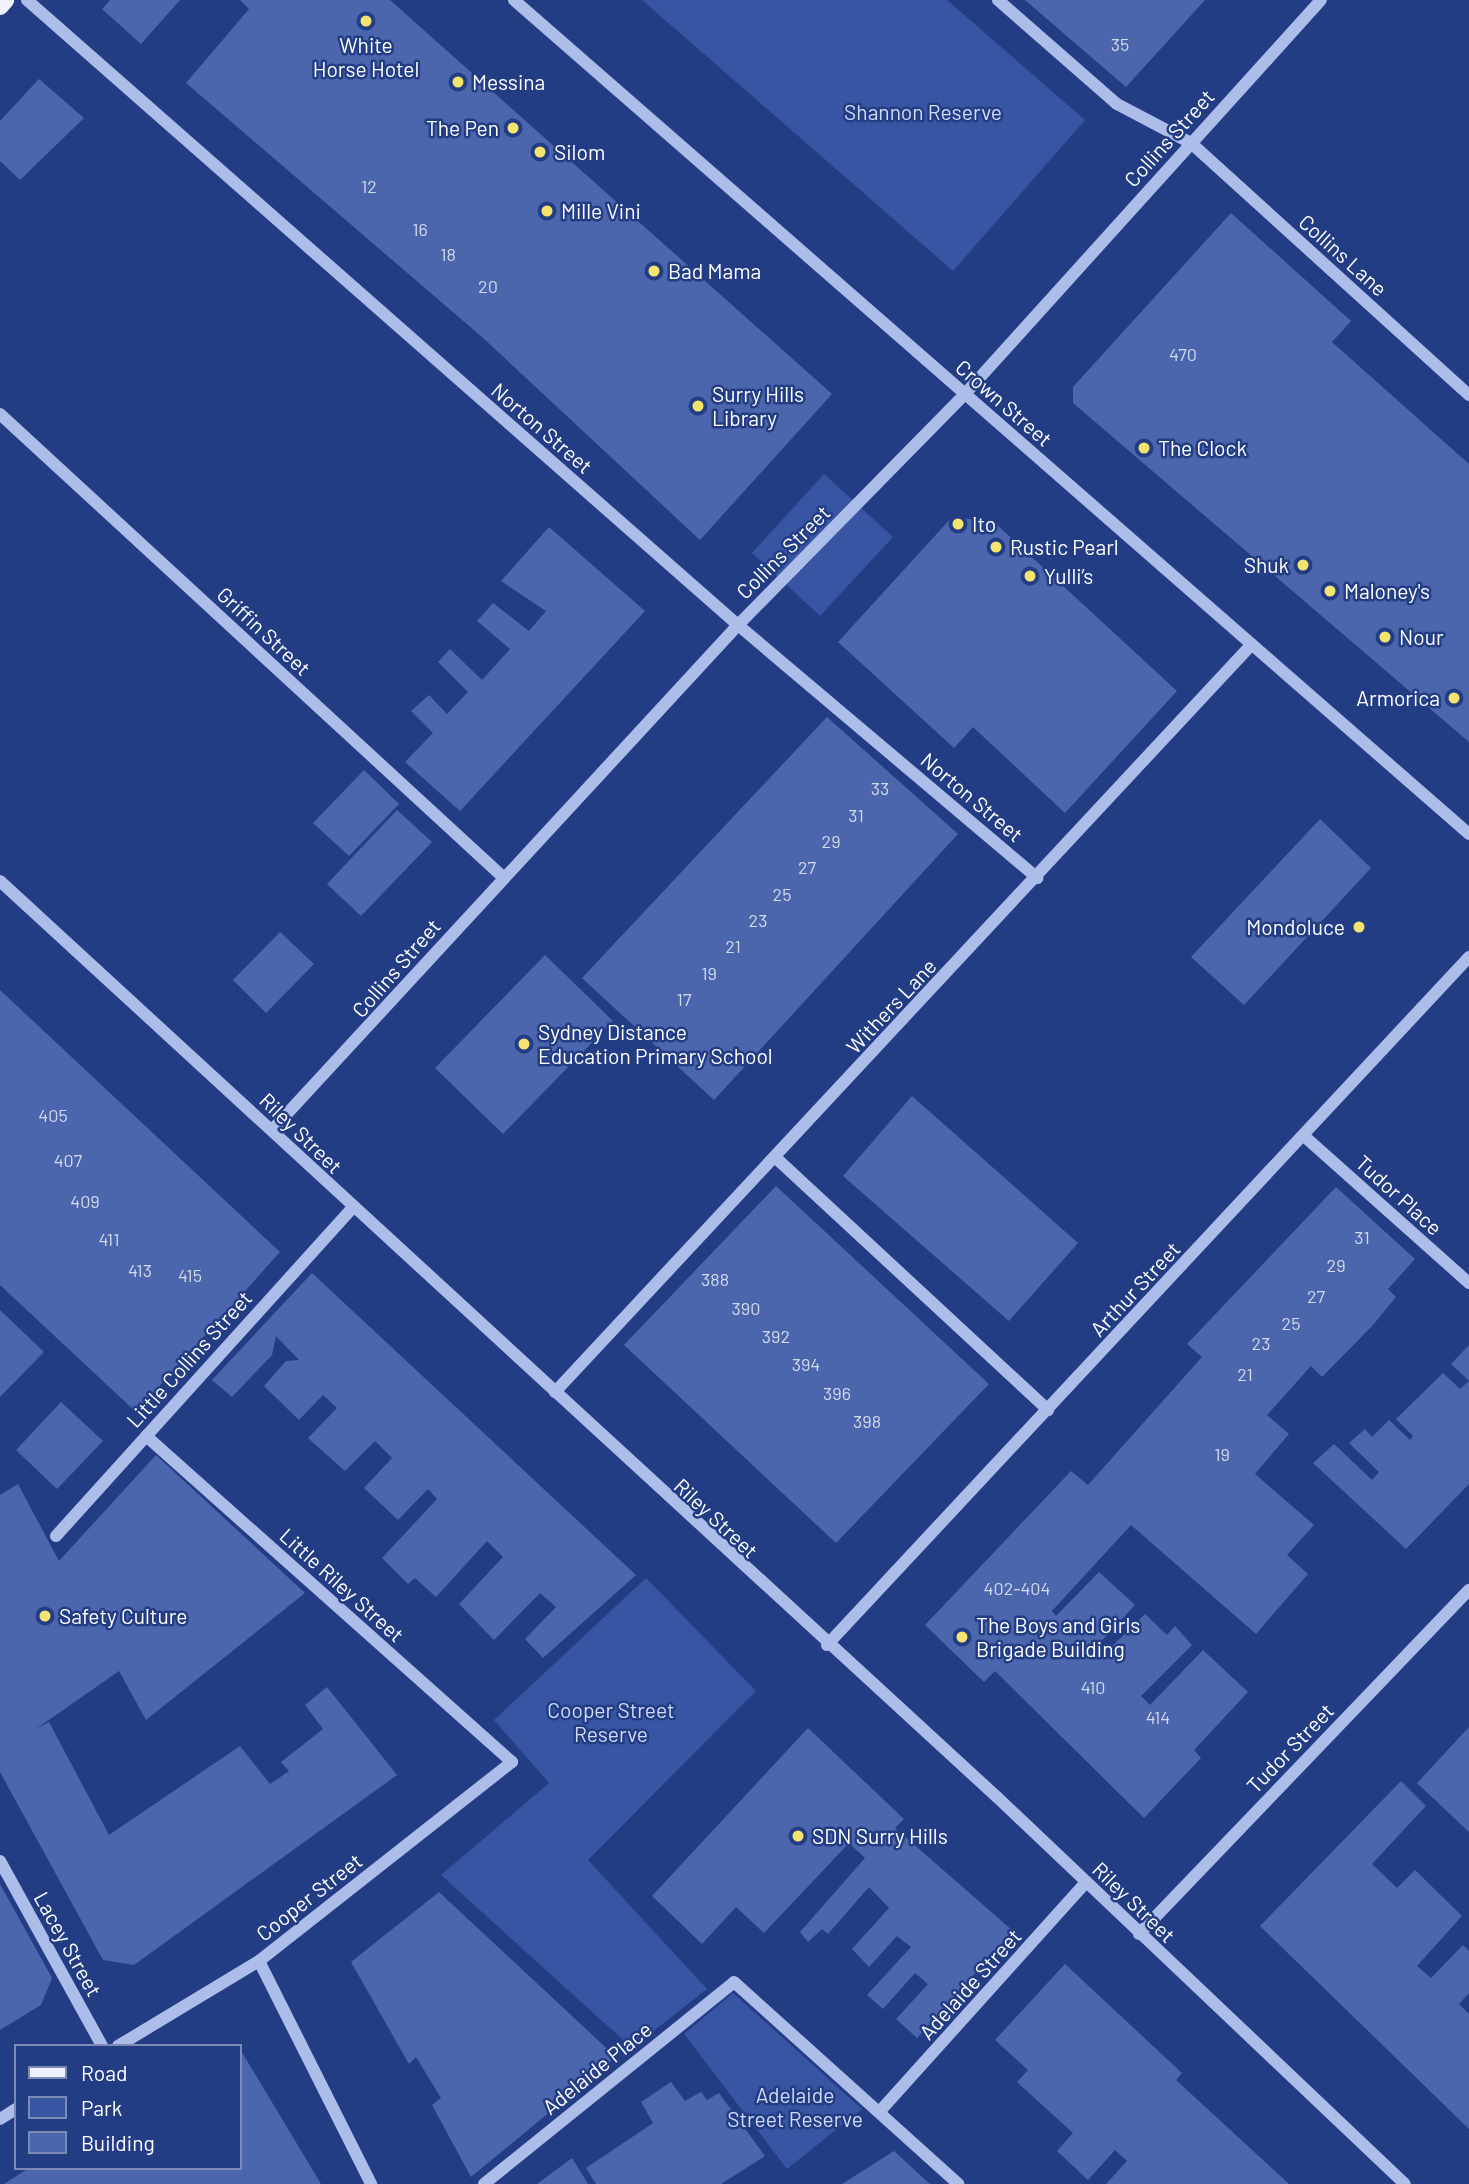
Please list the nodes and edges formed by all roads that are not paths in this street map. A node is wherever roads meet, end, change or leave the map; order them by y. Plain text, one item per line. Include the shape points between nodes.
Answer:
1 (5, 0) edge
2 (27, 0) edge
3 (514, 0) edge
4 (998, 0) edge
5 (1321, 0) edge
6 (0, 6) edge
7 (1191, 144) junction
8 (964, 395) junction
9 (1469, 395) edge
10 (0, 414) edge
11 (738, 625) junction
12 (1252, 644) junction
13 (1466, 828) edge
14 (503, 877) junction
15 (1037, 878) junction
16 (0, 881) edge
17 (1469, 957) edge
18 (272, 1130) junction
19 (1304, 1136) junction
20 (776, 1158) junction
21 (351, 1209) junction
22 (1469, 1283) edge
23 (555, 1392) junction
24 (1048, 1410) junction
25 (146, 1436) junction
26 (57, 1536) dead end
27 (1469, 1590) edge
28 (827, 1645) junction
29 (512, 1762) joint
30 (0, 1861) edge
31 (1086, 1882) junction
32 (1139, 1934) junction
33 (259, 1961) junction
34 (101, 2044) edge
35 (121, 2044) edge
36 (881, 2110) junction
37 (371, 2184) edge
38 (484, 2184) edge
39 (958, 2184) edge
40 (1405, 2184) edge

1 - 6 main road
2 - 11 street, Norton Street
3 - 8 street, Crown Street
4 - 7 street, Collins Lane via 1117,104
5 - 7 street, Collins Street
7 - 8 street, Collins Street
7 - 9 street, Collins Lane
8 - 11 street, Collins Street
8 - 12 street, Crown Street
10 - 14 street, Griffin Street
11 - 14 street, Collins Street
11 - 15 street, Norton Street
12 - 13 street, Crown Street
12 - 15 street, Withers Lane
14 - 18 street, Collins Street
15 - 20 street, Withers Lane
16 - 18 street, Riley Street
17 - 19 street, Arthur Street
18 - 21 street, Riley Street
19 - 22 street, Tudor Place
19 - 24 street, Arthur Street
20 - 23 street, Withers Lane
20 - 24 street
21 - 23 street, Riley Street
21 - 25 street, Little Collins Street
23 - 28 street, Riley Street
24 - 28 street, Arthur Street
25 - 26 street, Little Collins Street
25 - 29 street, Little Riley Street
27 - 32 street, Tudor Street
28 - 31 street, Riley Street
29 - 33 street, Cooper Street
30 - 34 street, Lacey Street
31 - 32 street, Riley Street
31 - 36 street, Adelaide Street
32 - 40 street, Riley Street
33 - 35 street, Cooper Street
33 - 37 street
36 - 38 street, Adelaide Place via 734,1982
36 - 39 street

